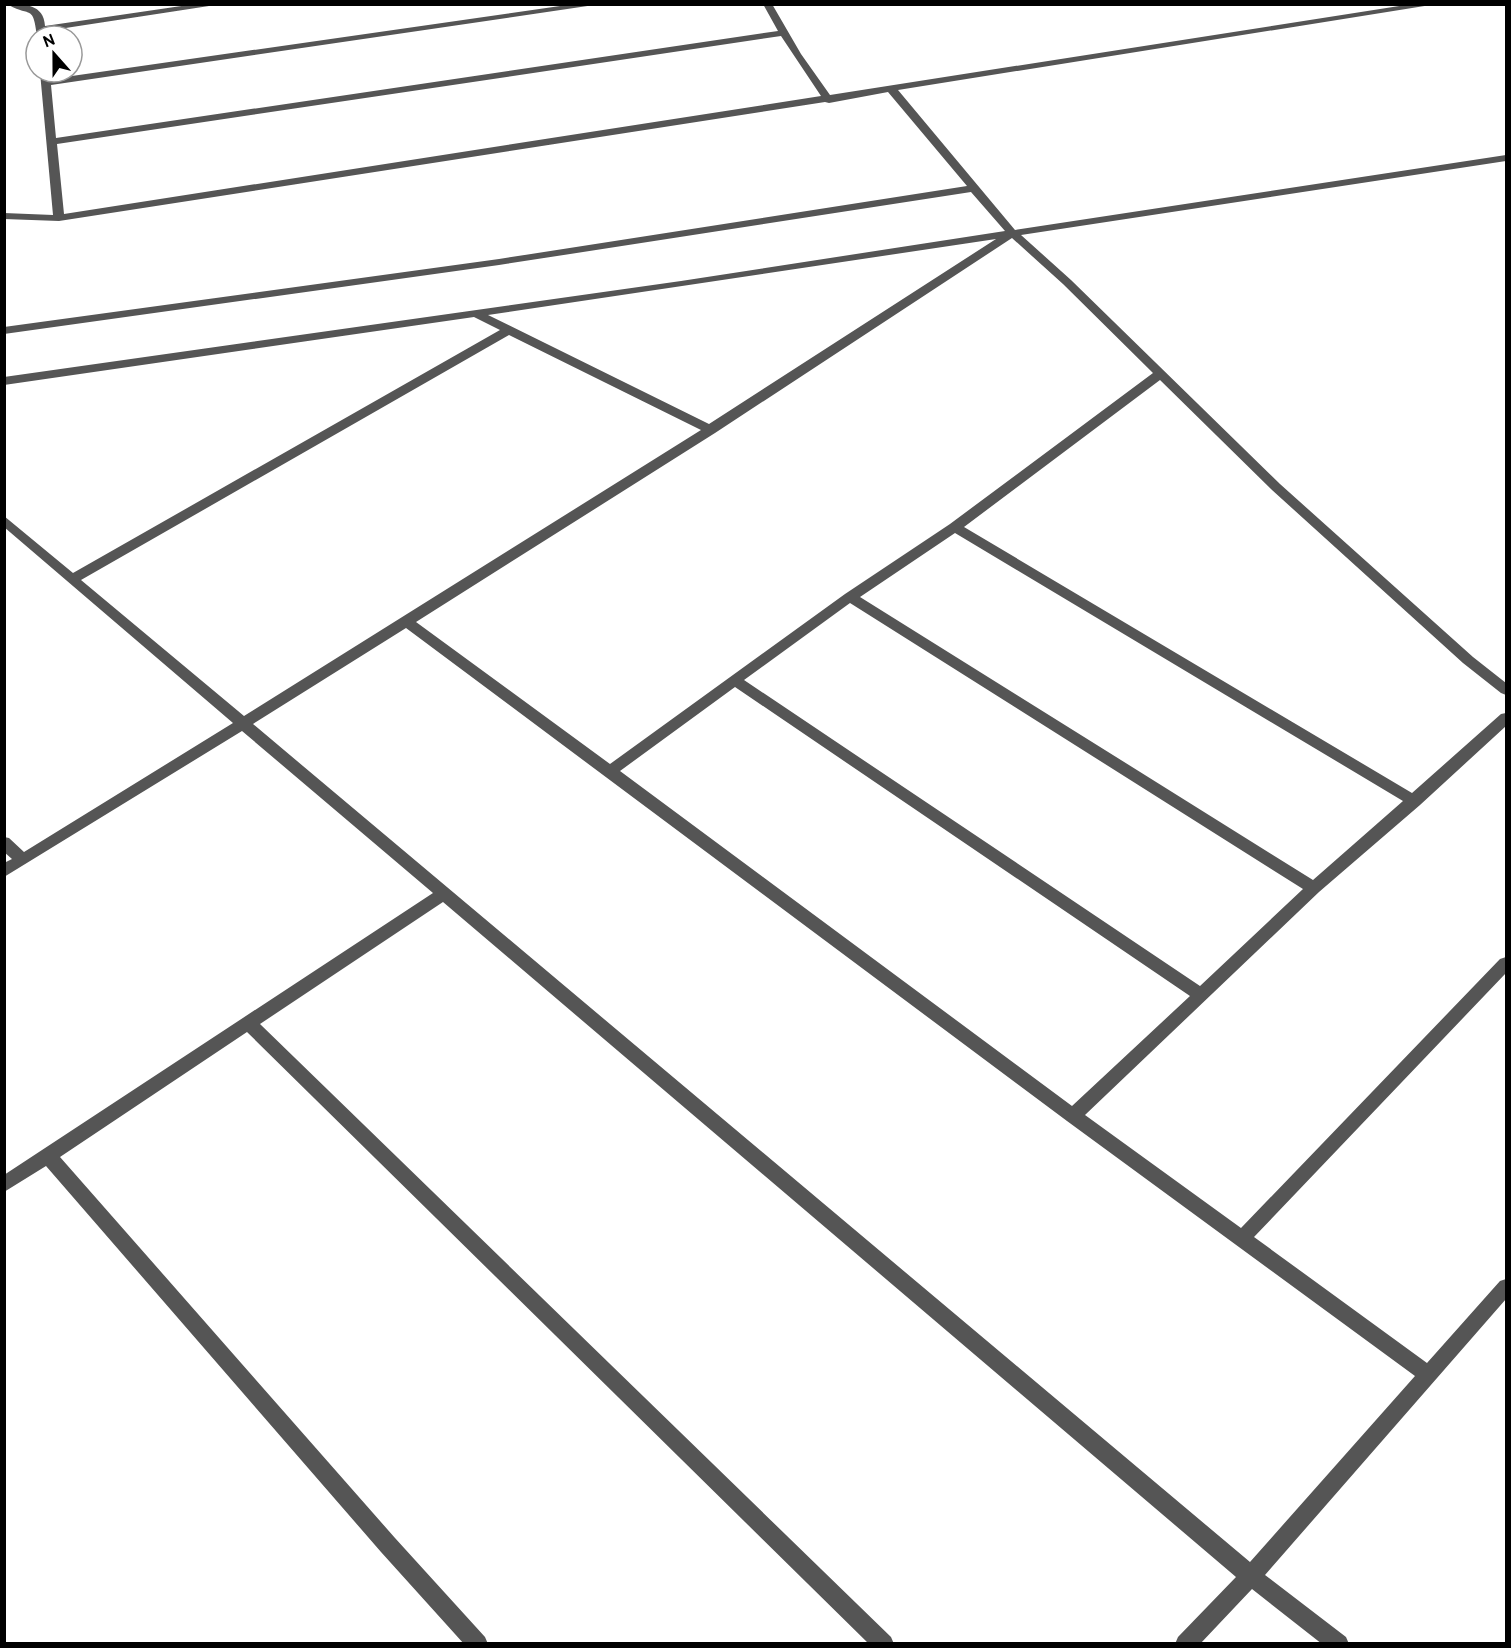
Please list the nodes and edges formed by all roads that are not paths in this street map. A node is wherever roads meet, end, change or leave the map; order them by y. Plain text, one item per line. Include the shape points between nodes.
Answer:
1 (11, 4) edge
2 (218, 4) edge
3 (597, 4) edge
4 (767, 4) edge
5 (1433, 4) edge
6 (40, 24) edge
7 (84, 25) edge
8 (784, 33) junction
9 (84, 72) edge
10 (47, 84) edge
11 (892, 90) junction
12 (829, 100) junction
13 (52, 142) junction
14 (1506, 158) edge
15 (974, 188) junction
16 (4, 216) edge
17 (59, 218) junction
18 (1012, 234) junction
19 (475, 314) junction
20 (509, 330) junction
21 (4, 331) edge
22 (1161, 373) junction
23 (4, 381) edge
24 (711, 430) junction
25 (4, 520) edge
26 (956, 527) junction
27 (72, 579) junction
28 (850, 597) junction
29 (407, 622) junction
30 (735, 681) junction
31 (1506, 690) edge
32 (1506, 718) edge
33 (243, 724) junction
34 (611, 770) junction
35 (1415, 801) junction
36 (4, 842) edge
37 (23, 860) junction
38 (4, 871) edge
39 (1314, 888) junction
40 (443, 894) junction
41 (1506, 963) edge
42 (1200, 994) junction
43 (248, 1023) junction
44 (1073, 1116) junction
45 (48, 1156) junction
46 (4, 1185) edge
47 (1243, 1237) junction
48 (1506, 1287) edge
49 (1428, 1375) junction
50 (1251, 1576) junction
51 (478, 1644) edge
52 (884, 1644) edge
53 (1185, 1644) edge
54 (1339, 1644) edge

1 - 6 street via 33,10
2 - 7 street
3 - 9 street
4 - 8 street
5 - 11 street
8 - 12 street
8 - 13 street
10 - 13 street
11 - 12 street
11 - 15 street
12 - 17 street
13 - 17 street
14 - 18 street
15 - 18 street
15 - 21 street via 499,262
16 - 17 street
18 - 19 street
18 - 22 street
18 - 24 street
19 - 20 street
19 - 23 street
20 - 24 street
20 - 27 street
22 - 26 street
22 - 31 street via 1276,487
24 - 29 street
25 - 27 street
26 - 28 street
26 - 35 street
27 - 33 street
28 - 30 street
28 - 39 street
29 - 33 street
29 - 34 street
30 - 34 street
30 - 42 street
32 - 35 street
33 - 37 street
33 - 40 street
34 - 44 street
35 - 39 street
36 - 37 street
37 - 38 street
39 - 42 street
40 - 43 street
40 - 50 street
41 - 47 street
42 - 44 street
43 - 45 street
43 - 52 street
44 - 47 street
45 - 46 street
45 - 51 street
47 - 49 street
48 - 49 street
49 - 50 street
50 - 53 street
50 - 54 street

